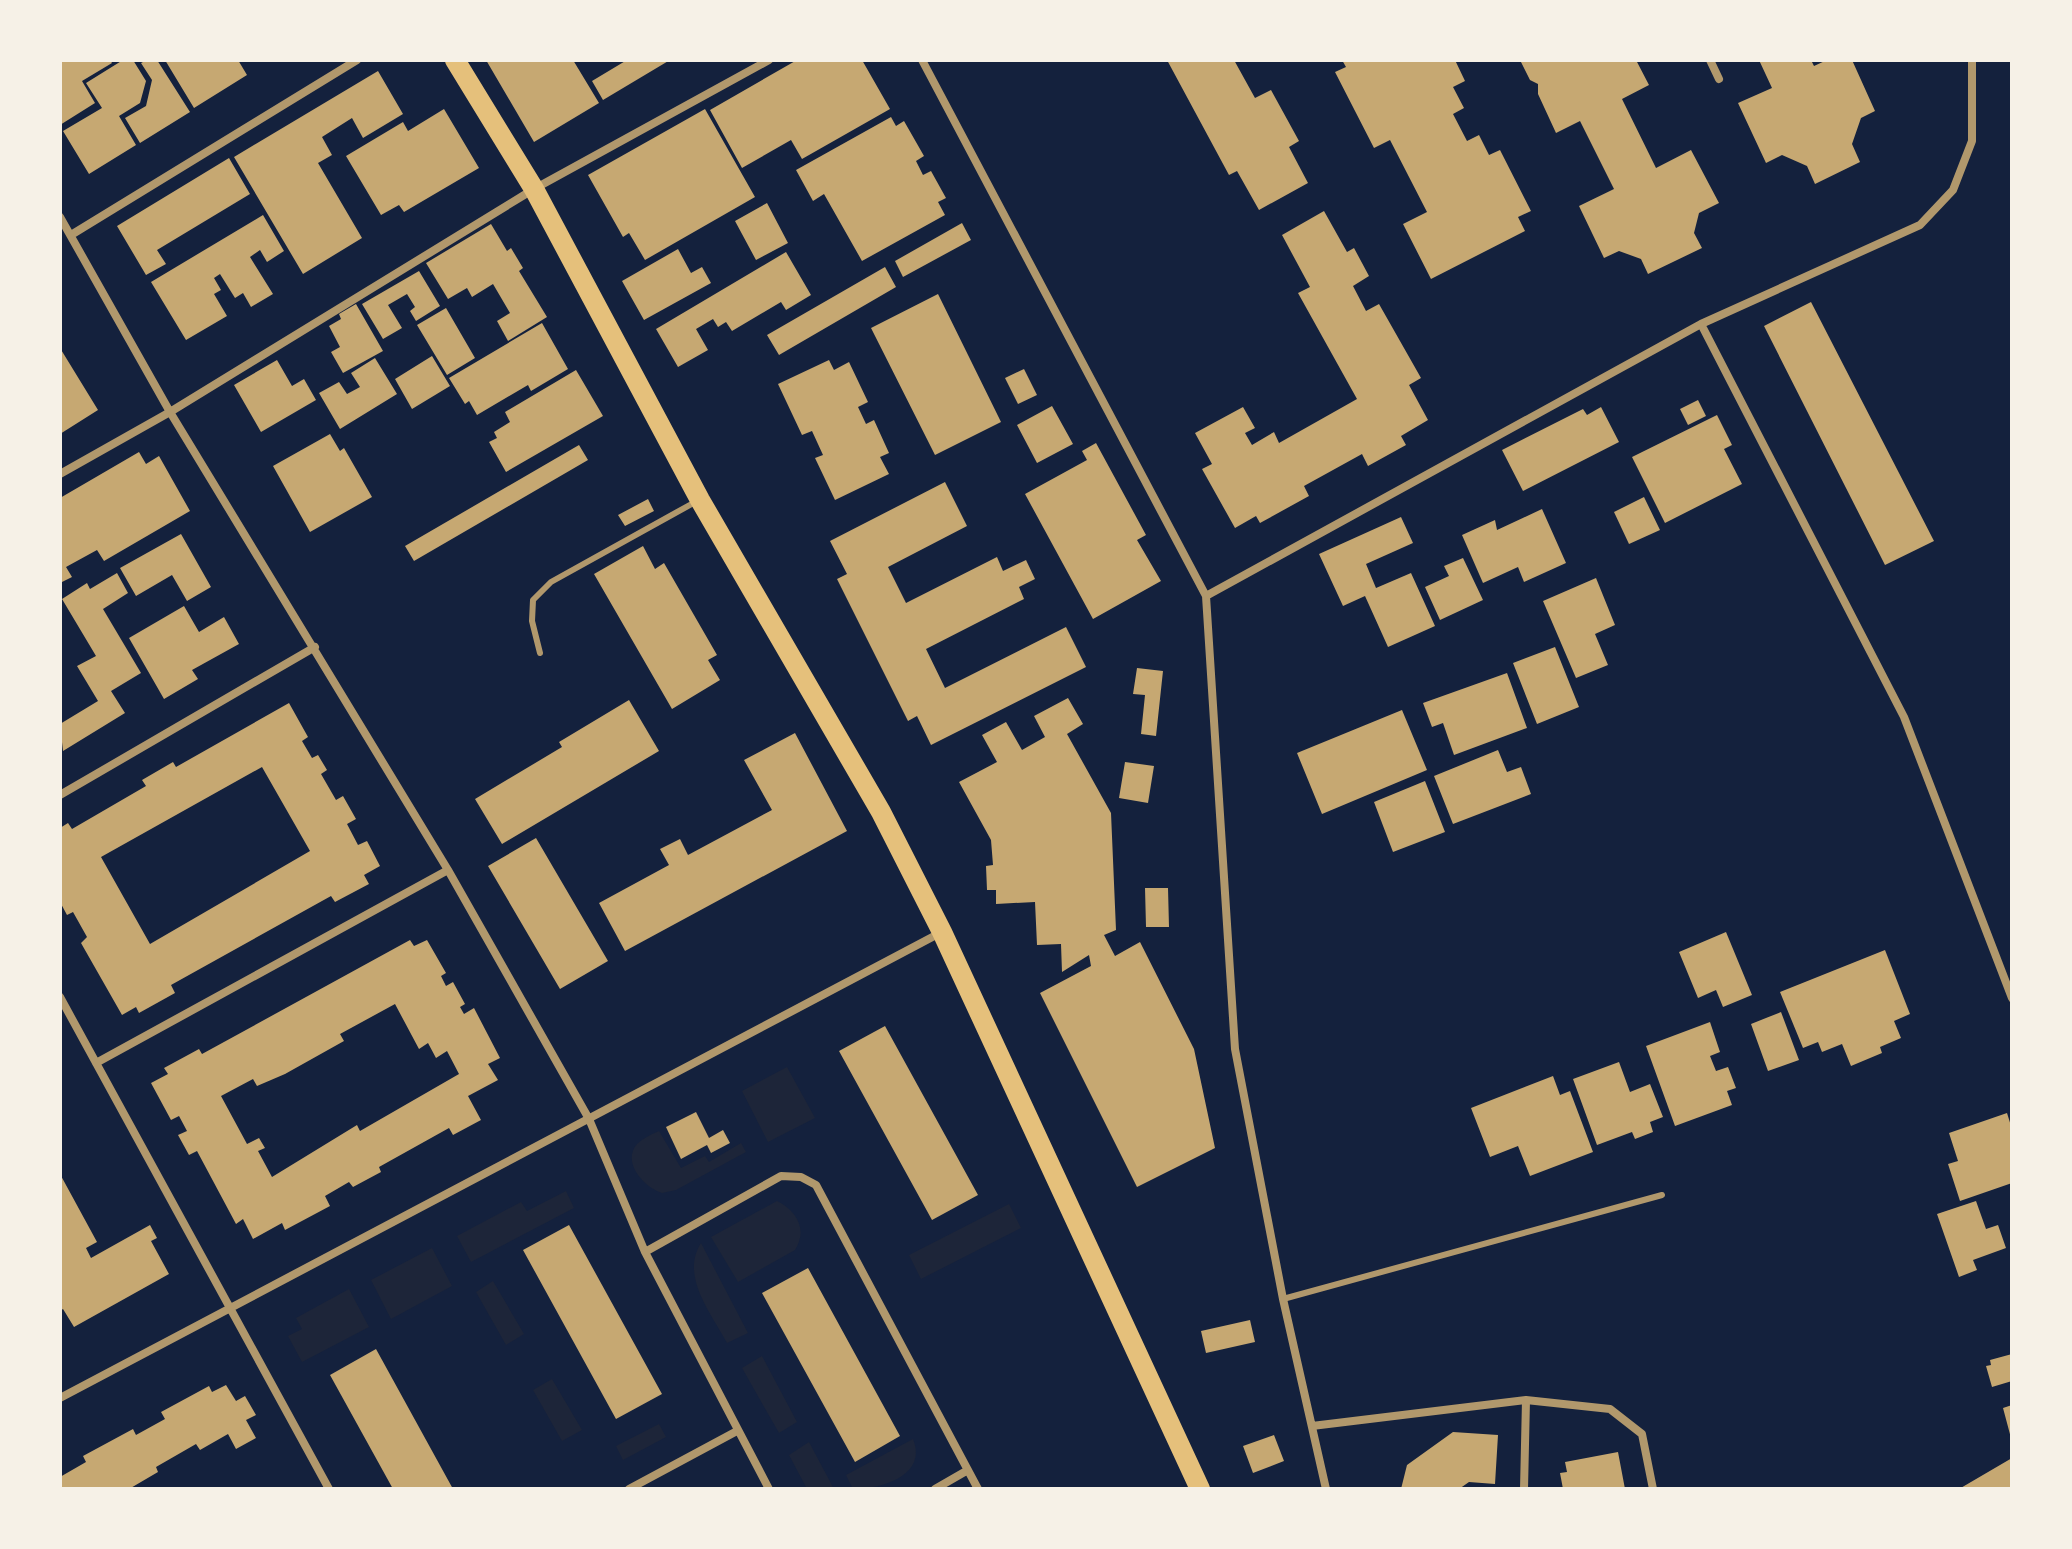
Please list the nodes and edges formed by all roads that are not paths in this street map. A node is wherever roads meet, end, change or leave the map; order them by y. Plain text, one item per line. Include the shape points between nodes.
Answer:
1 (357, 60) edge
2 (455, 60) edge
3 (769, 60) edge
4 (922, 60) edge
5 (1710, 60) edge
6 (1972, 60) edge
7 (1719, 79) dead end
8 (534, 189) junction
9 (60, 217) edge
10 (71, 235) junction
11 (1701, 324) junction
12 (170, 412) junction
13 (60, 474) edge
14 (700, 500) junction
15 (1206, 596) junction
16 (315, 647) junction
17 (540, 653) dead end
18 (60, 795) edge
19 (448, 870) junction
20 (942, 932) junction
21 (60, 997) edge
22 (2012, 998) edge
23 (96, 1063) junction
24 (589, 1119) junction
25 (1662, 1195) dead end
26 (645, 1252) junction
27 (1283, 1299) junction
28 (231, 1307) junction
29 (60, 1398) edge
30 (1526, 1400) junction
31 (1312, 1426) junction
32 (737, 1431) junction
33 (968, 1470) junction
34 (329, 1489) edge
35 (629, 1489) edge
36 (769, 1489) edge
37 (935, 1489) edge
38 (978, 1489) edge
39 (1200, 1489) edge
40 (1326, 1489) edge
41 (1524, 1489) edge
42 (1653, 1489) edge

1 - 10 street
2 - 8 main road
3 - 8 street
4 - 15 street
5 - 7 street
6 - 11 street via 1972,141 1953,190 1920,225
8 - 12 street
8 - 14 main road
9 - 10 street
10 - 12 street
11 - 15 street
11 - 22 street via 1904,717
12 - 13 street
12 - 16 street
14 - 17 lane via 551,582 533,600
14 - 20 main road via 881,812
15 - 27 street via 1235,1049
16 - 18 street
16 - 19 street
19 - 23 street
19 - 24 street
20 - 24 street
20 - 39 main road
21 - 23 street
23 - 28 street
24 - 26 street
24 - 28 street
25 - 27 lane
26 - 32 street
26 - 33 street via 781,1176 801,1177 816,1185
27 - 31 street
28 - 29 street
28 - 34 street
30 - 31 street
30 - 41 street
30 - 42 street via 1610,1409 1627,1419 1642,1434
31 - 40 street
32 - 35 street
32 - 36 street
33 - 37 street
33 - 38 street

